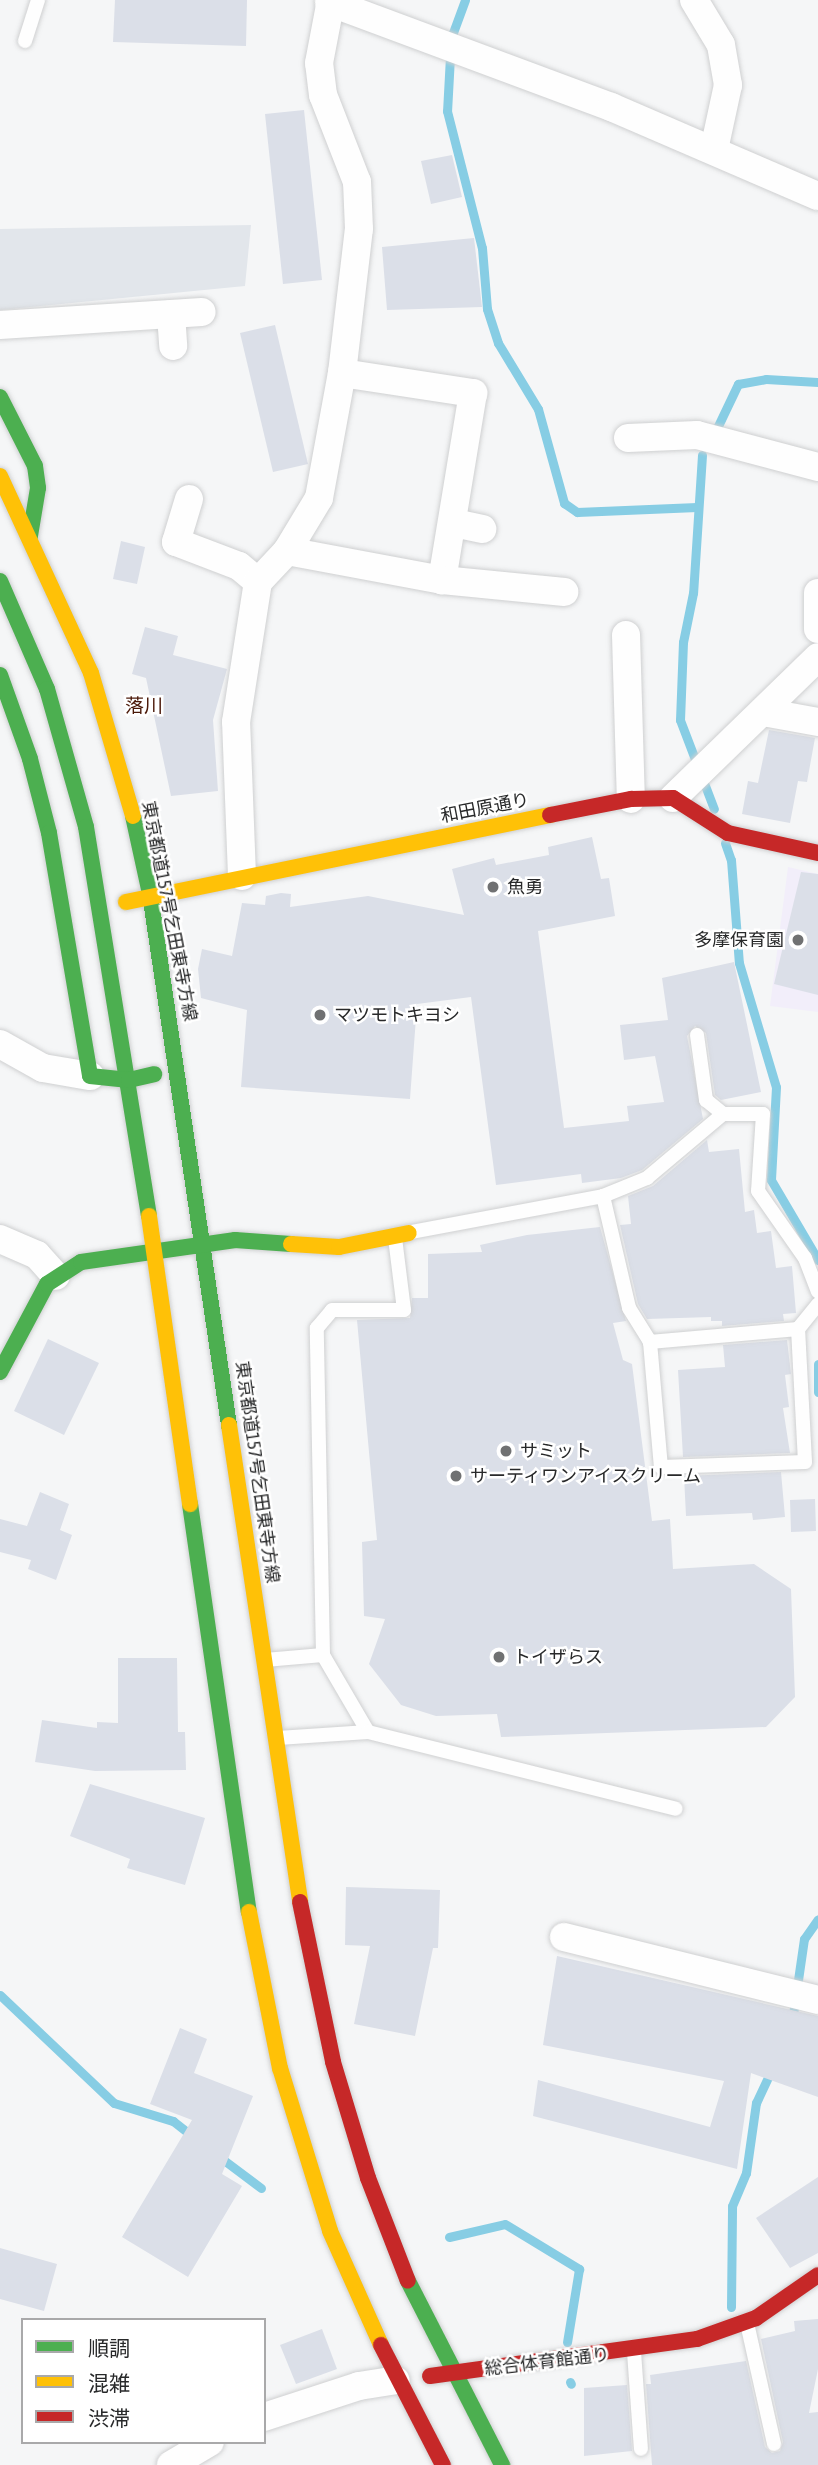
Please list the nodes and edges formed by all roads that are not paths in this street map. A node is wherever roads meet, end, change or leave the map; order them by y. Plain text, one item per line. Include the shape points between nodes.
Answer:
1 (38, 0) edge
2 (694, 0) edge
3 (330, 1) edge
4 (25, 40) dead end
5 (713, 150) junction
6 (818, 196) edge
7 (202, 312) dead end
8 (171, 314) junction
9 (0, 325) edge
10 (173, 346) dead end
11 (342, 373) junction
12 (0, 397) edge
13 (628, 438) dead end
14 (818, 467) edge
15 (0, 476) edge
16 (189, 499) dead end
17 (454, 523) junction
18 (482, 529) dead end
19 (30, 536) junction
20 (287, 551) junction
21 (442, 580) junction
22 (0, 581) edge
23 (258, 582) junction
24 (564, 592) dead end
25 (818, 593) edge
26 (818, 629) edge
27 (626, 635) dead end
28 (818, 657) edge
29 (0, 676) edge
30 (763, 712) junction
31 (818, 722) edge
32 (681, 789) junction
33 (631, 799) junction
34 (818, 853) edge
35 (242, 876) junction
36 (150, 894) junction
37 (106, 943) junction
38 (173, 1028) junction
39 (697, 1035) dead end
40 (0, 1044) edge
41 (90, 1076) junction
42 (129, 1080) junction
43 (723, 1115) junction
44 (603, 1196) junction
45 (402, 1234) junction
46 (0, 1239) edge
47 (204, 1243) junction
48 (154, 1249) junction
49 (56, 1276) junction
50 (818, 1292) edge
51 (818, 1304) edge
52 (798, 1329) junction
53 (650, 1342) junction
54 (0, 1372) edge
55 (323, 1655) junction
56 (264, 1660) junction
57 (368, 1731) junction
58 (276, 1738) junction
59 (677, 1809) dead end
60 (564, 1937) dead end
61 (817, 2000) edge
62 (818, 2275) edge
63 (747, 2321) junction
64 (634, 2351) junction
65 (451, 2374) junction
66 (396, 2380) junction
67 (266, 2416) edge
68 (207, 2444) edge
69 (774, 2444) dead end
70 (641, 2449) dead end
71 (171, 2465) edge
72 (443, 2465) edge
73 (502, 2465) edge

1 - 4 lane
2 - 5 street via 721,46 728,85
3 - 5 street
3 - 11 street via 322,27 320,74 323,95 357,182 359,218
5 - 6 street
7 - 8 street
8 - 9 street
8 - 10 street
11 - 17 street via 473,393
11 - 20 street via 319,498
12 - 19 main road via 35,466 38,488
13 - 14 street via 697,435
15 - 19 main road, 東京都道157号乞田東寺方線
16 - 23 street via 176,542 239,566
17 - 18 street
17 - 21 street
19 - 36 main road, 東京都道157号乞田東寺方線 via 91,673
20 - 21 street
20 - 23 street
21 - 24 street
22 - 37 main road via 47,689 67,749
23 - 35 street via 236,722
25 - 26 street
27 - 33 street
28 - 30 street
29 - 41 main road via 30,759 49,833
30 - 31 street
30 - 32 street
32 - 33 main road, 和田原通り
32 - 34 main road via 698,814 728,833
33 - 35 main road, 和田原通り
35 - 36 main road, 和田原通り
36 - 37 main road, 和田原通り via 128,900 115,911 107,926
36 - 38 main road, 東京都道157号乞田東寺方線
37 - 42 main road
38 - 42 main road via 167,1055 155,1073
38 - 47 main road, 東京都道157号乞田東寺方線
39 - 43 lane via 706,1100
40 - 41 street via 43,1068
41 - 42 main road
42 - 48 main road
43 - 44 lane via 647,1178
43 - 50 lane via 763,1114 758,1191 805,1258
44 - 45 lane
44 - 53 lane via 629,1308
45 - 47 main road via 339,1247 269,1240
45 - 55 lane via 404,1310 332,1310 317,1328
46 - 49 street via 37,1255
47 - 48 main road
47 - 56 main road, 東京都道157号乞田東寺方線
48 - 49 main road via 81,1262
48 - 66 main road via 264,2001 319,2199
49 - 54 main road via 32,1307
51 - 52 lane
52 - 53 lane
52 - 53 lane via 805,1462 662,1467
55 - 56 lane
55 - 57 lane
56 - 58 main road, 東京都道157号乞田東寺方線
57 - 58 lane
57 - 59 lane
58 - 65 main road, 東京都道157号乞田東寺方線 via 317,1996 349,2122 383,2221
60 - 61 street
62 - 63 main road, 総合体育館通り
63 - 64 main road, 総合体育館通り via 696,2339
63 - 69 lane
64 - 65 main road, 総合体育館通り
64 - 70 lane
65 - 66 main road, 総合体育館通り
65 - 73 main road, 東京都道157号乞田東寺方線
66 - 67 street, 総合体育館通り via 359,2386
66 - 72 main road
68 - 71 street

